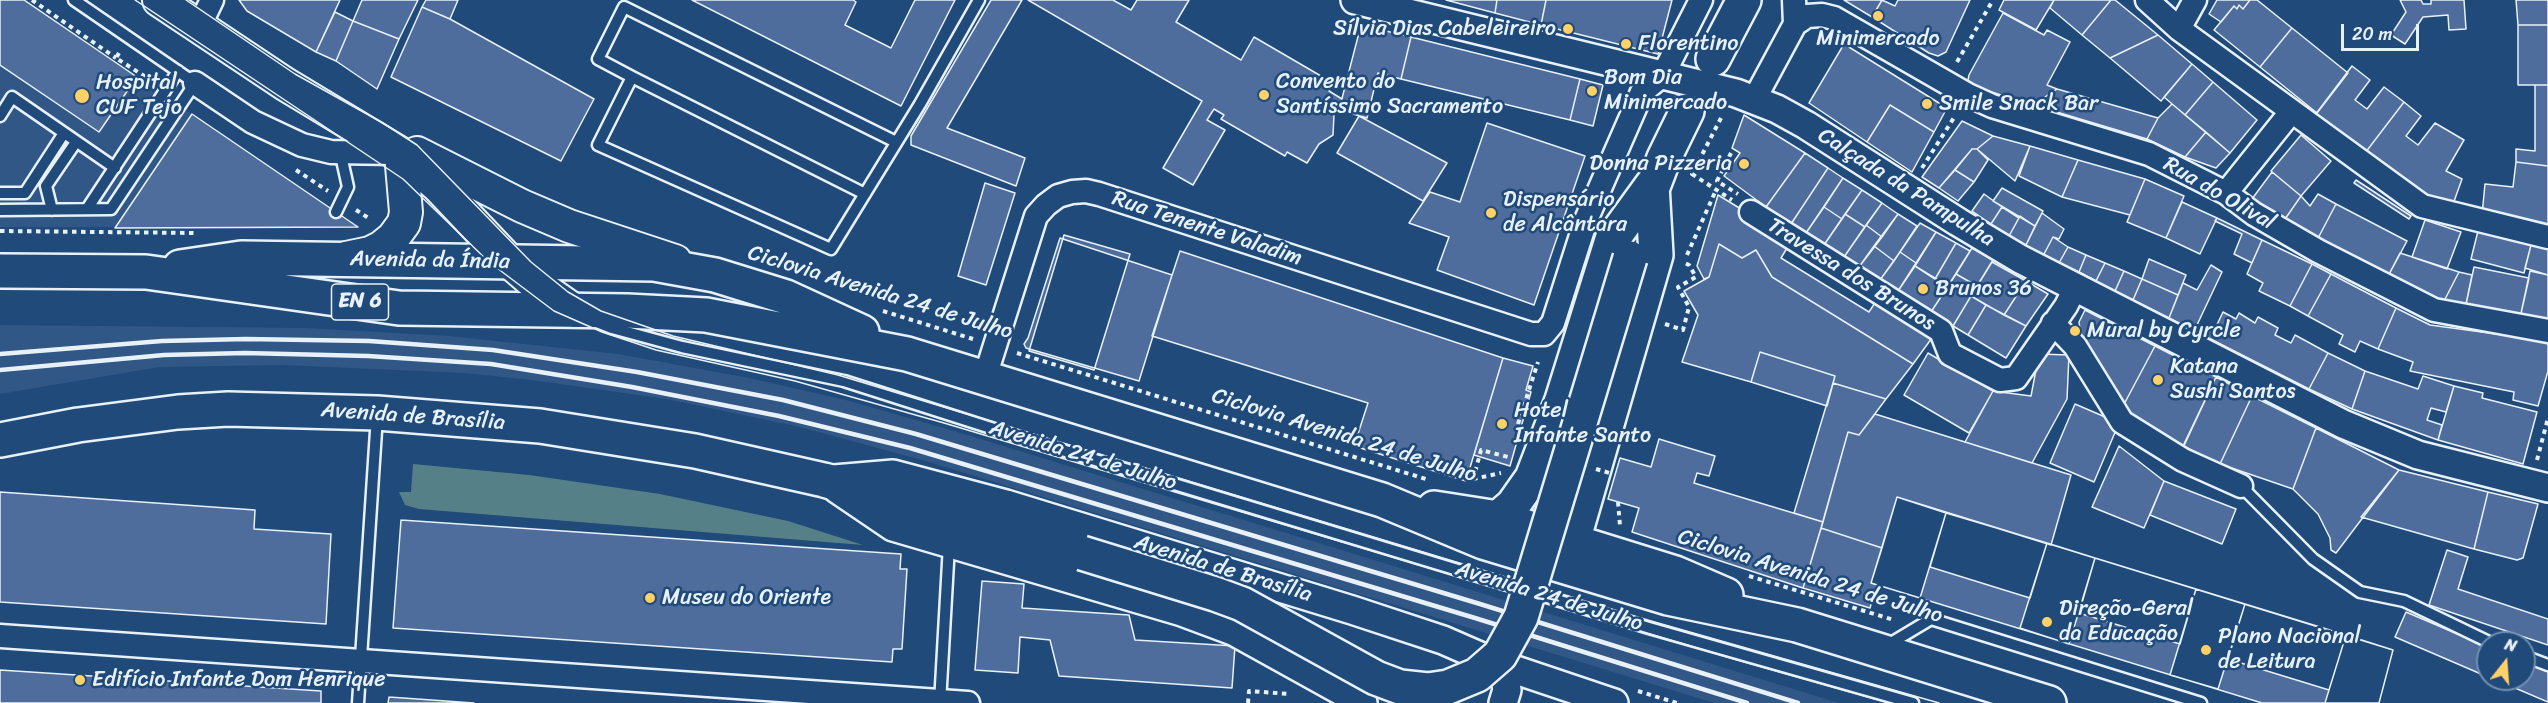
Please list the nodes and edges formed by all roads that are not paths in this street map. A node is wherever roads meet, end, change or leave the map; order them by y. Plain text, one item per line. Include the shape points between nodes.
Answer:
1 (74, 0) edge
2 (159, 0) edge
3 (979, 0) edge
4 (1701, 0) edge
5 (1744, 0) edge
6 (1794, 0) edge
7 (2147, 0) edge
8 (2195, 0) edge
9 (1365, 1) edge
10 (205, 14) edge
11 (1795, 24) junction
12 (2179, 29) junction
13 (1713, 59) dead end
14 (1663, 75) junction
15 (186, 77) junction
16 (632, 77) junction
17 (1745, 97) junction
18 (1687, 111) dead end
19 (2291, 112) junction
20 (0, 116) edge
21 (366, 131) junction
22 (64, 133) junction
23 (76, 142) junction
24 (896, 142) junction
25 (340, 151) junction
26 (401, 154) junction
27 (115, 168) junction
28 (1652, 185) junction
29 (0, 193) edge
30 (2226, 193) junction
31 (864, 194) junction
32 (87, 209) junction
33 (0, 210) edge
34 (52, 210) junction
35 (336, 212) dead end
36 (1751, 212) road end
37 (2548, 237) edge
38 (330, 260) junction
39 (511, 263) junction
40 (0, 271) edge
41 (146, 272) junction
42 (715, 275) junction
43 (2075, 288) junction
44 (575, 311) junction
45 (2053, 323) junction
46 (2548, 331) edge
47 (907, 354) junction
48 (985, 377) junction
49 (377, 413) junction
50 (0, 440) edge
51 (2541, 479) edge
52 (824, 480) junction
53 (2241, 486) joint
54 (1491, 530) junction
55 (1573, 542) junction
56 (949, 545) junction
57 (1797, 625) junction
58 (0, 636) edge
59 (2476, 636) edge
60 (1879, 650) junction
61 (362, 662) junction
62 (1498, 664) junction
63 (941, 702) edge
64 (358, 703) edge
65 (968, 703) edge
66 (1363, 703) edge
67 (1503, 703) edge
68 (1614, 703) edge
69 (1913, 703) edge
70 (2049, 703) edge
71 (2201, 703) edge

1 - 15 lane
2 - 10 main road
3 - 24 lane
4 - 14 street
5 - 13 main road
6 - 11 street
7 - 12 street
8 - 12 street
9 - 14 street, Calçada da Pampulha
10 - 21 main road via 285,84
11 - 17 street
11 - 30 street, Rua do Olival via 1807,16 1834,18 1968,95 2036,120 2149,153
12 - 19 street
14 - 17 street, Calçada da Pampulha
14 - 48 street, Rua Tenente Valadim via 1642,92 1586,220 1553,323 1544,334 1531,334 1086,191 1058,196 1036,216
15 - 25 street via 276,134 315,149
15 - 27 lane
15 - 32 lane via 111,209
16 - 24 lane via 598,59 624,7
16 - 31 lane
16 - 31 lane via 598,145 831,249
17 - 43 street, Calçada da Pampulha via 1806,124 1989,241
18 - 28 main road
19 - 30 street
19 - 37 street via 2422,206
20 - 22 lane via 12,97
21 - 26 main road
21 - 42 main road via 569,226
22 - 23 lane
22 - 29 lane via 25,193
23 - 27 lane
23 - 34 lane via 46,186
24 - 31 lane
25 - 26 street
25 - 35 lane via 348,187
26 - 38 main road via 404,223 382,247
26 - 39 main road via 439,187
27 - 32 lane
28 - 52 main road, bridge via 1521,617 1500,655 1477,675 1448,687 1400,687 1376,678 1242,604 1082,553
28 - 54 main road via 1612,240 1562,400 1532,478
28 - 55 main road via 1656,255
30 - 46 street, Rua do Olival via 2318,251 2434,310
32 - 34 lane
33 - 34 lane
36 - 45 street, Travessa dos Brunos via 1941,331 1950,354 2000,380 2016,378
38 - 39 main road, Avenida da Índia / EN 6
38 - 41 main road, Avenida da Índia / EN 6 via 241,258
39 - 42 main road, Avenida da Índia / EN 6 via 654,264
39 - 44 main road
40 - 41 main road, Avenida da Índia / EN 6
41 - 44 main road, Avenida da Índia / EN 6 via 399,308
42 - 47 main road, Avenida 24 de Julho / EN 6 via 786,297
43 - 45 street, Travessa dos Brunos
43 - 51 street, Calçada da Pampulha via 2368,436 2427,458
44 - 47 main road, Avenida 24 de Julho via 706,315
44 - 69 lane, Avenida 24 de Julho via 650,339 843,381 1649,628
45 - 53 street via 2075,345 2122,422 2183,460
47 - 48 main road, Avenida 24 de Julho
48 - 54 main road, Avenida 24 de Julho
49 - 50 main road, Avenida de Brasília via 238,409 178,412
49 - 52 main road, Avenida de Brasília via 540,426 614,437
49 - 61 lane
52 - 56 street, Avenida de Brasília via 893,527
52 - 62 street, Avenida de Brasília via 893,474 1006,504 1352,609 1443,640
53 - 59 lane via 2313,559 2361,592 2404,601
54 - 55 main road, Avenida 24 de Julho
54 - 57 main road, Avenida 24 de Julho via 1668,598
55 - 57 main road, Avenida 24 de Julho via 1675,573
56 - 63 lane
56 - 66 street, Avenida de Brasília via 1182,612 1233,631
57 - 60 main road, Avenida 24 de Julho
58 - 61 street
60 - 70 main road, Avenida 24 de Julho
60 - 71 lane via 1931,619
61 - 63 street
61 - 64 lane
62 - 67 street via 1507,690
62 - 68 street, Avenida de Brasília
63 - 65 street

